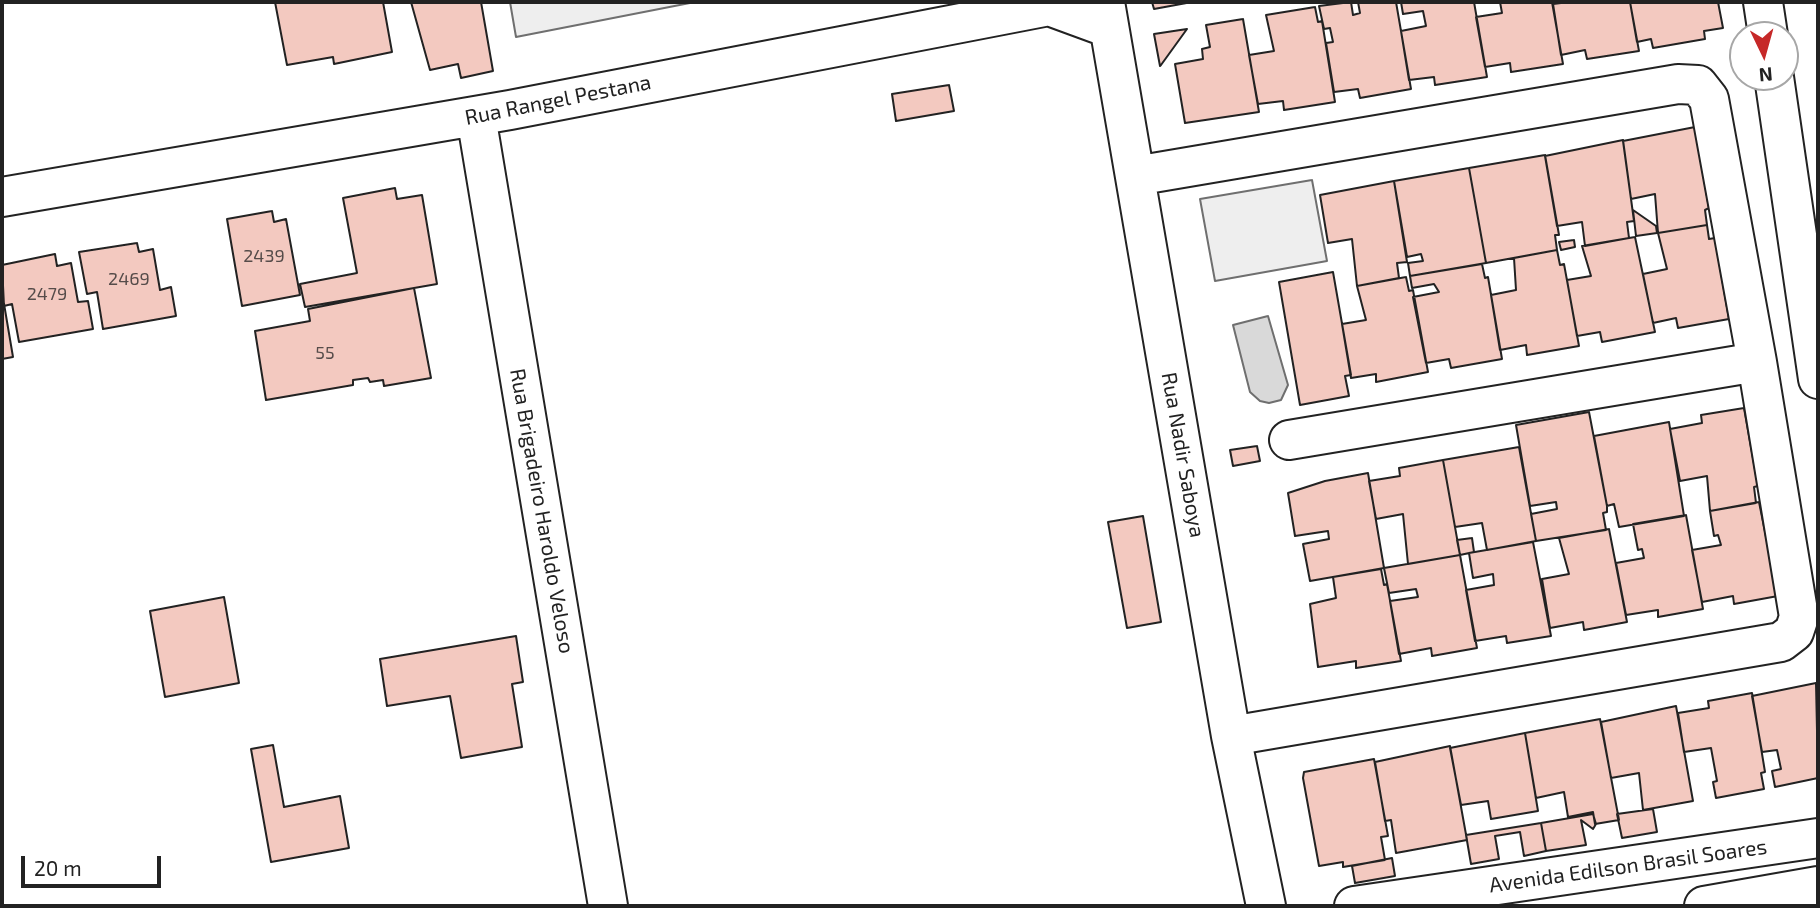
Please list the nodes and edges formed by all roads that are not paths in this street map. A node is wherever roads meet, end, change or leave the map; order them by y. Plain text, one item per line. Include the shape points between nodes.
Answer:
1 (1763, 2) edge
2 (1107, 15) edge
3 (1766, 21) edge
4 (1776, 91) edge
5 (475, 116) junction
6 (1135, 176) junction
7 (2, 197) edge
8 (1757, 362) junction
9 (1818, 379) edge
10 (1289, 440) dead end
11 (1231, 736) junction
12 (1818, 838) edge
13 (1818, 886) edge
14 (608, 906) edge
15 (1266, 906) edge
16 (1354, 906) edge
17 (1704, 906) edge

1 - 3 street
2 - 5 street, Rua Rangel Pestana via 1049,6
2 - 6 street, Rua Nadir Saboya
4 - 9 street
5 - 7 street, Rua Rangel Pestana
5 - 14 street, Rua Brigadeiro Haroldo Veloso
6 - 8 street via 1678,84 1698,85 1709,99
6 - 11 street, Rua Nadir Saboya
8 - 10 street
8 - 11 street via 1799,617 1794,632 1781,642
11 - 15 street, Rua Nadir Saboya
12 - 16 street, Avenida Edilson Brasil Soares
13 - 17 street

